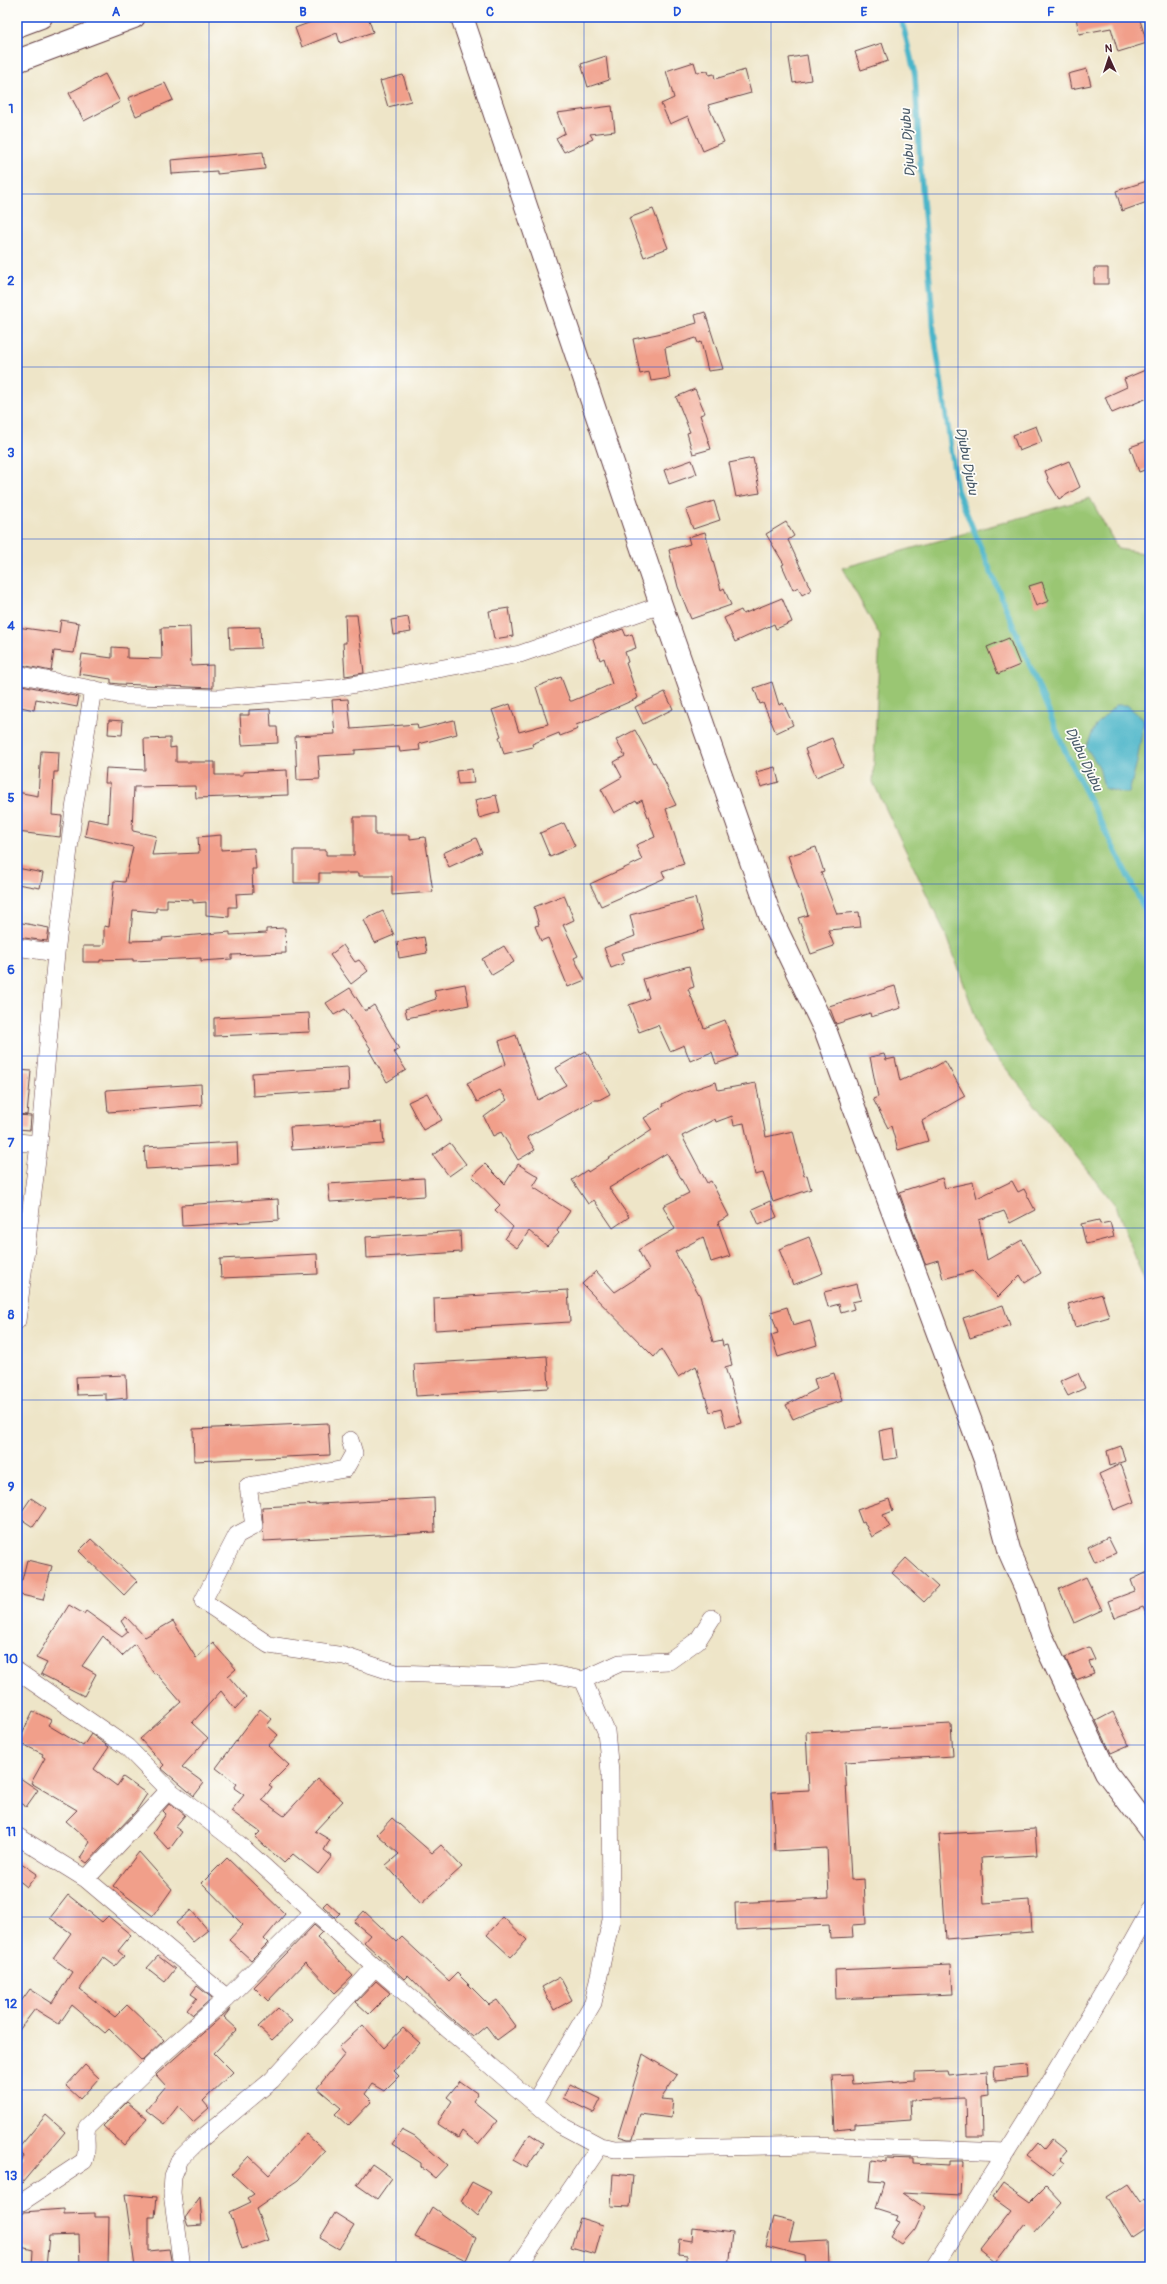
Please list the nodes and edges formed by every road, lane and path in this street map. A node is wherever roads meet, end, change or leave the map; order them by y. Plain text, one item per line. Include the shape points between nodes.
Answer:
1 (41, 17) edge
2 (134, 17) edge
3 (462, 17) edge
4 (17, 26) edge
5 (17, 62) edge
6 (661, 605) junction
7 (17, 674) edge
8 (93, 689) junction
9 (17, 947) edge
10 (56, 953) junction
11 (17, 1142) edge
12 (39, 1144) junction
13 (17, 1321) edge
14 (350, 1440) dead end
15 (712, 1618) dead end
16 (17, 1671) edge
17 (582, 1680) junction
18 (169, 1790) junction
19 (1150, 1830) edge
20 (17, 1836) edge
21 (86, 1879) junction
22 (1150, 1910) edge
23 (314, 1912) junction
24 (374, 1967) junction
25 (227, 1998) junction
26 (534, 2103) junction
27 (600, 2146) junction
28 (1007, 2152) junction
29 (22, 2202) dead end
30 (182, 2267) edge
31 (518, 2267) edge
32 (934, 2267) edge

1 - 4 street
2 - 5 street
3 - 6 street
6 - 8 street via 520,654 335,688 220,698 126,696
6 - 19 street via 771,918 826,1032 985,1460 1010,1553 1026,1589 1041,1635 1106,1772
7 - 8 street
8 - 10 street via 74,809
9 - 10 street
10 - 12 street
11 - 12 street
12 - 13 street
14 - 17 street via 354,1453 345,1469 248,1486 254,1526 237,1535 203,1601 269,1645 344,1656 396,1673 505,1678 547,1674
15 - 17 street via 698,1640 669,1662 620,1663
16 - 18 street via 127,1747
17 - 26 street via 606,1731 610,1772 611,1920 593,2003
18 - 21 street
18 - 23 street via 240,1845
20 - 21 street
21 - 25 street
22 - 28 street
23 - 24 street
23 - 25 street
24 - 26 street
24 - 30 street via 272,2080 180,2159 173,2176 172,2192
25 - 29 street via 161,2056 87,2127 87,2156 84,2161
26 - 27 street via 559,2124
27 - 28 street via 615,2149 813,2145
27 - 31 street
28 - 32 street

